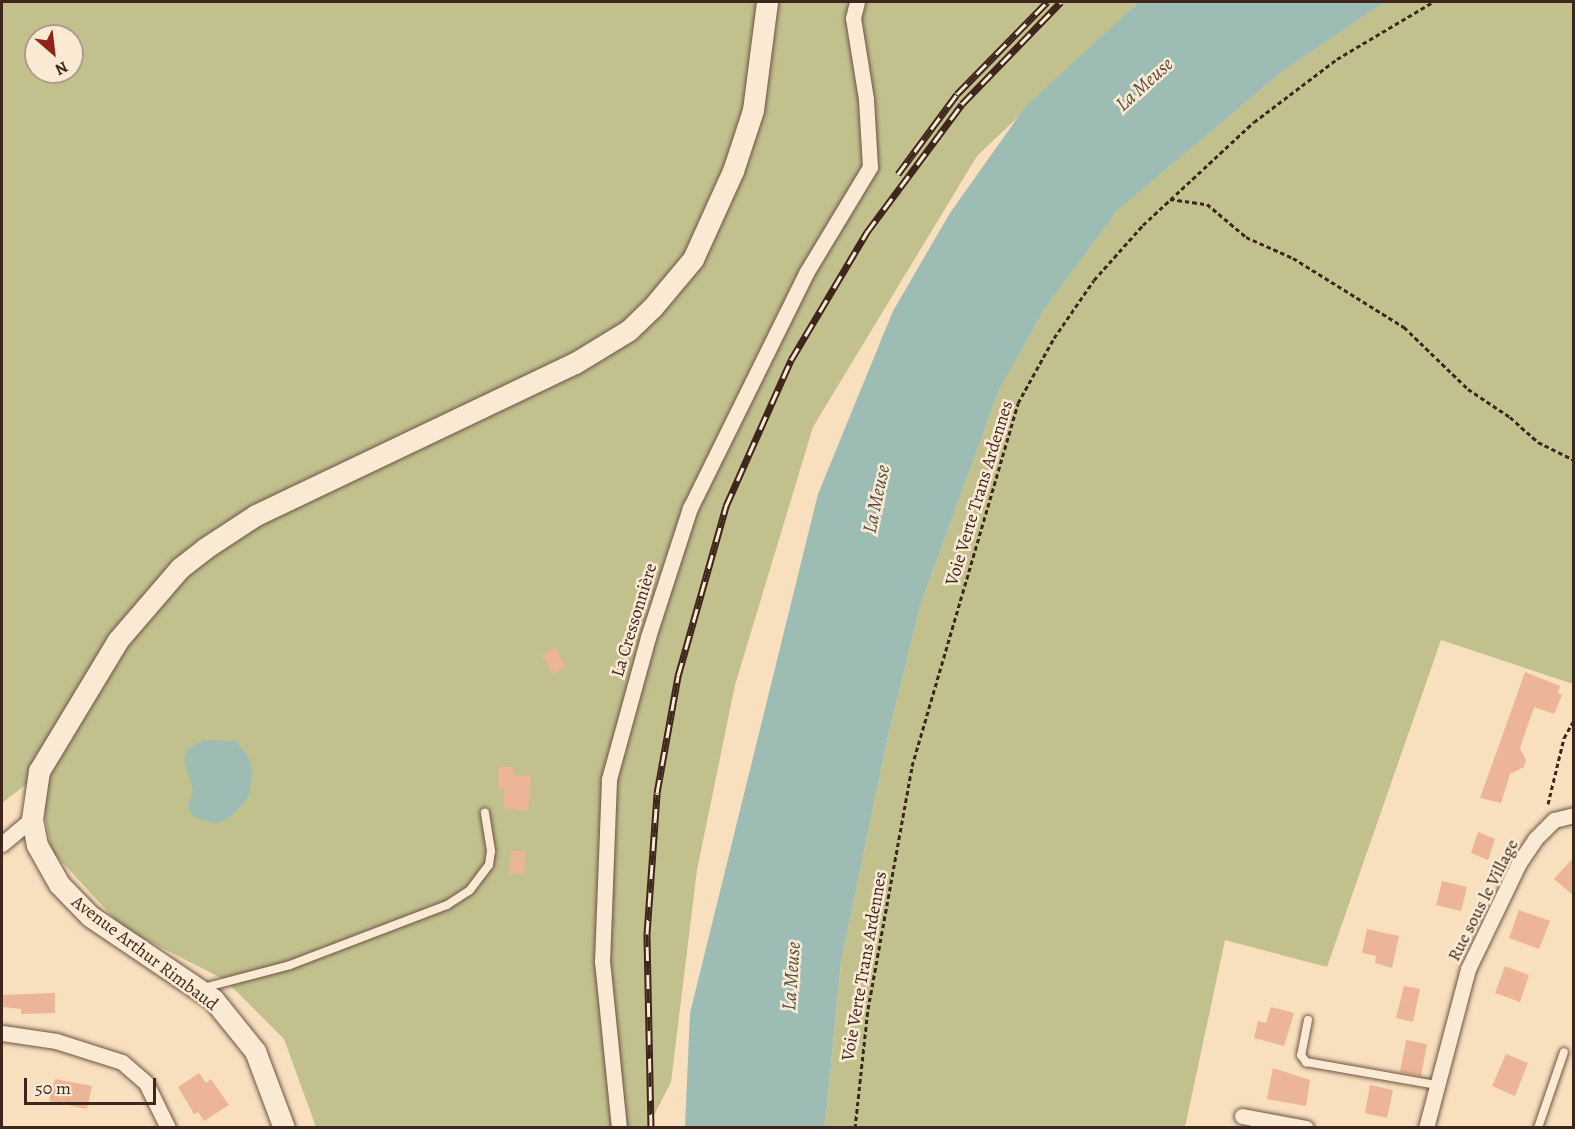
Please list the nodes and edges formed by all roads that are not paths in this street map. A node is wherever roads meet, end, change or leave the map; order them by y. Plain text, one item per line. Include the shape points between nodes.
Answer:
1 (767, 2) edge
2 (857, 2) edge
3 (485, 812) dead end
4 (1574, 815) edge
5 (32, 819) junction
6 (2, 844) edge
7 (198, 989) junction
8 (1308, 1020) dead end
9 (2, 1033) edge
10 (1564, 1052) dead end
11 (1437, 1085) junction
12 (1242, 1116) dead end
13 (168, 1128) edge
14 (284, 1128) edge
15 (619, 1128) edge
16 (1306, 1128) edge
17 (1426, 1128) edge
18 (1538, 1128) edge

1 - 5 street, Avenue Arthur Rimbaud via 753,110 733,171 693,259 652,308 629,330 575,363 256,515 180,568 118,640 39,771
2 - 15 street, La Cressonnière via 853,18 866,99 870,167 807,273 690,508 648,637 609,778 602,962
3 - 7 lane via 491,851 489,865 470,890 447,904 300,962
4 - 11 street, Rue sous le Village via 1554,820 1519,863 1468,969
5 - 6 street
5 - 7 street, Avenue Arthur Rimbaud via 37,846 71,899
7 - 14 street, Avenue Arthur Rimbaud via 236,1025 255,1051
8 - 11 lane via 1301,1055 1306,1062
9 - 13 street via 56,1041 122,1062 147,1083
10 - 18 lane
11 - 17 street, Rue sous le Village
12 - 16 street

